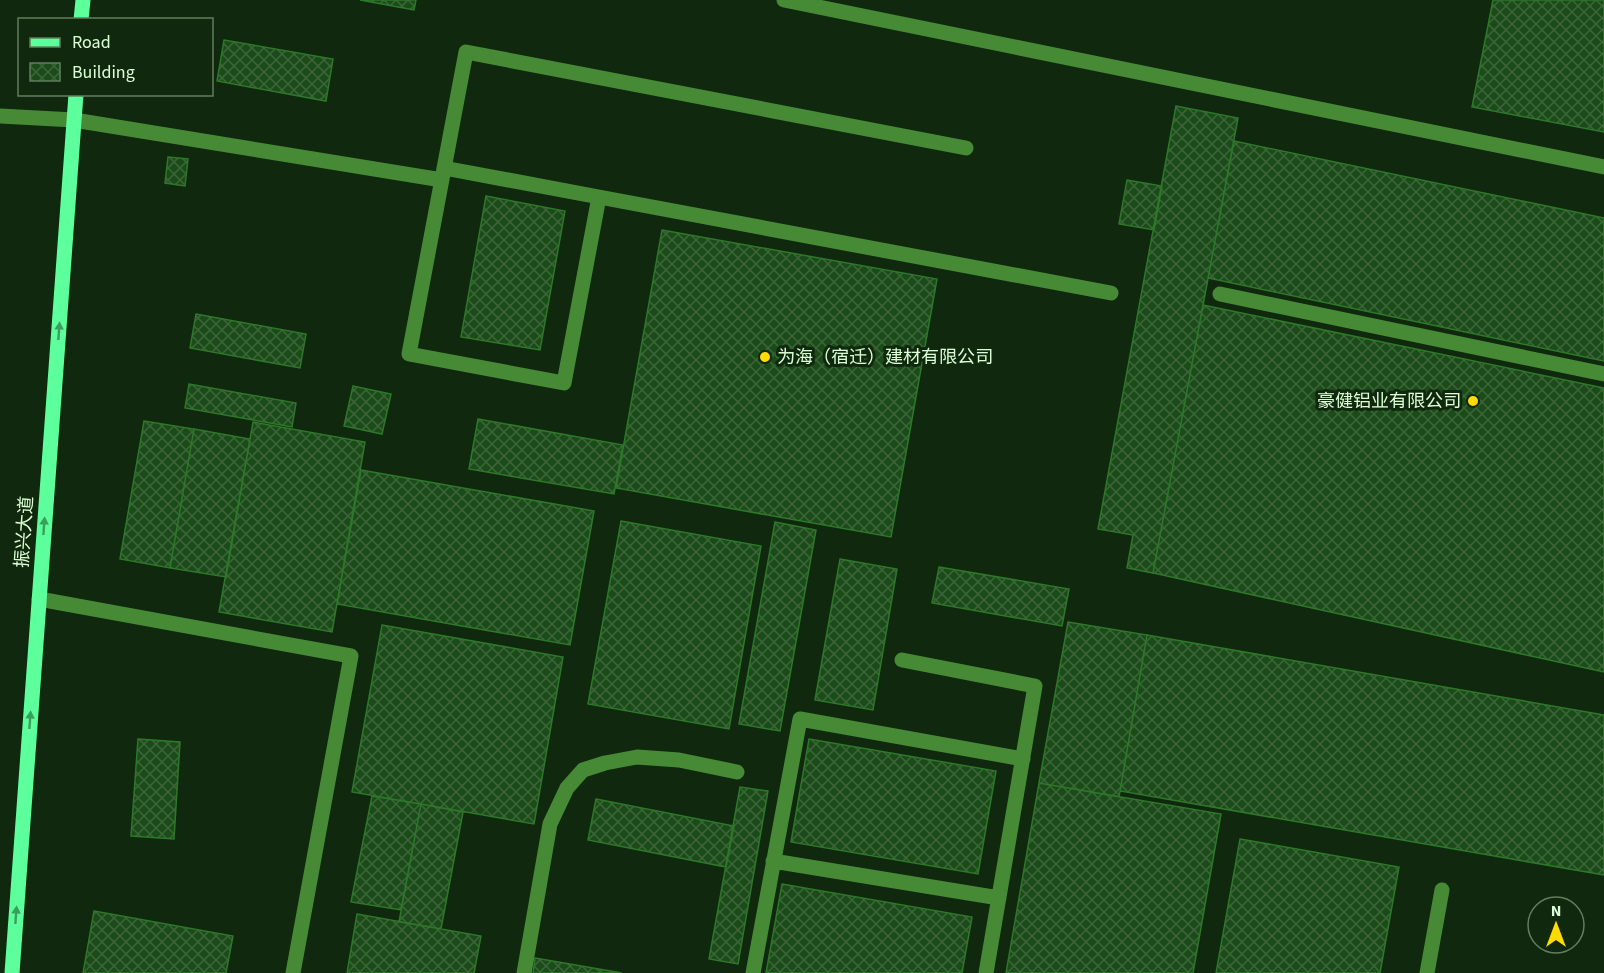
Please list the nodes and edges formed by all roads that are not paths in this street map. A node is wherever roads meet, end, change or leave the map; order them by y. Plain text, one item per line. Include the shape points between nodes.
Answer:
1 (83, 0) edge
2 (784, 0) edge
3 (81, 18) edge
4 (76, 96) edge
5 (0, 116) edge
6 (74, 120) junction
7 (966, 148) dead end
8 (1604, 167) edge
9 (443, 174) junction
10 (599, 197) junction
11 (1111, 293) dead end
12 (1220, 294) dead end
13 (1604, 374) edge
14 (39, 599) junction
15 (902, 660) dead end
16 (1023, 759) junction
17 (736, 772) dead end
18 (773, 861) junction
19 (1442, 890) dead end
20 (999, 898) junction
21 (12, 973) edge
22 (293, 973) edge
23 (524, 973) edge
24 (753, 973) edge
25 (986, 973) edge
26 (1427, 973) edge

1 - 3 main road
2 - 8 lane
4 - 6 main road, 振兴大道
5 - 6 lane
6 - 9 lane
14 -> 6 main road, 振兴大道
7 - 9 lane via 466,52
9 - 10 lane
9 - 10 lane via 409,354 564,383
10 - 11 lane
12 - 13 lane
21 -> 14 main road, 振兴大道
14 - 22 lane via 351,656
15 - 16 lane via 1035,686
16 - 18 lane via 800,719
16 - 20 lane
17 - 23 lane via 679,760 637,757 583,770 567,788 550,824
18 - 20 lane
18 - 24 lane
19 - 26 lane
20 - 25 lane

